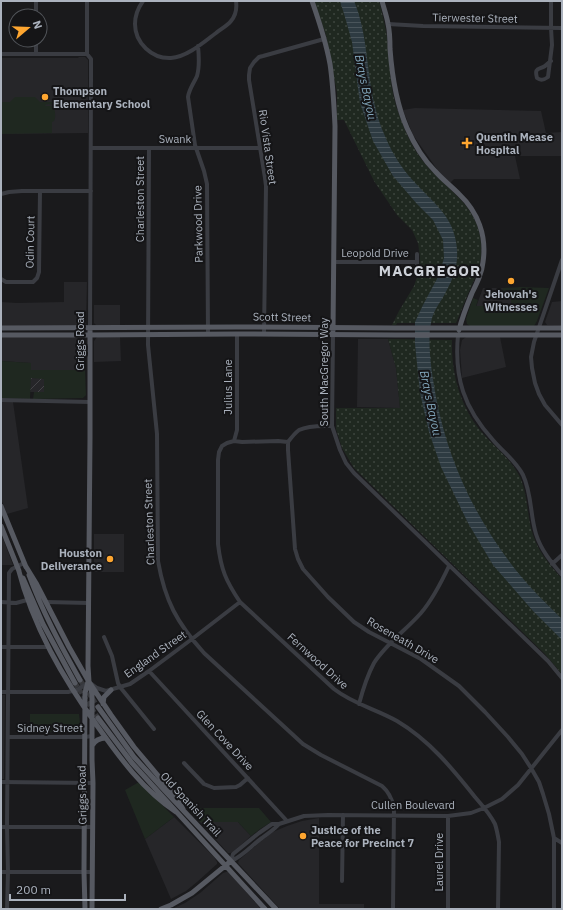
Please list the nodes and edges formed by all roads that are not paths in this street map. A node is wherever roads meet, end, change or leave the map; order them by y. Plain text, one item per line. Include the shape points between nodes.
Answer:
1 (87, 1) edge
2 (143, 1) edge
3 (236, 1) edge
4 (312, 1) edge
5 (382, 1) edge
6 (551, 1) edge
7 (388, 24) junction
8 (551, 28) junction
9 (562, 28) edge
10 (324, 39) junction
11 (198, 46) junction
12 (36, 48) edge
13 (1, 54) edge
14 (36, 54) junction
15 (87, 54) junction
16 (551, 61) junction
17 (91, 148) junction
18 (149, 148) junction
19 (196, 148) junction
20 (260, 148) junction
21 (40, 191) junction
22 (91, 191) junction
23 (1, 194) edge
24 (417, 254) dead end
25 (562, 260) edge
26 (334, 262) junction
27 (417, 262) junction
28 (417, 269) dead end
29 (560, 276) edge
30 (1, 280) edge
31 (149, 327) junction
32 (208, 327) junction
33 (265, 327) junction
34 (1, 328) edge
35 (90, 328) junction
36 (333, 328) junction
37 (459, 328) junction
38 (539, 328) junction
39 (562, 328) edge
40 (208, 334) junction
41 (237, 334) junction
42 (264, 334) junction
43 (537, 334) junction
44 (1, 335) edge
45 (90, 335) junction
46 (148, 335) junction
47 (333, 335) junction
48 (458, 335) junction
49 (562, 335) edge
50 (1, 400) edge
51 (90, 402) junction
52 (562, 425) edge
53 (332, 426) junction
54 (234, 441) junction
55 (288, 442) junction
56 (1, 506) edge
57 (1, 526) edge
58 (562, 555) edge
59 (25, 564) junction
60 (552, 564) junction
61 (449, 566) junction
62 (18, 567) junction
63 (562, 575) edge
64 (27, 600) junction
65 (1, 602) edge
66 (8, 602) junction
67 (46, 602) junction
68 (240, 602) junction
69 (89, 603) junction
70 (104, 637) dead end
71 (192, 639) junction
72 (391, 643) junction
73 (1, 647) edge
74 (9, 647) junction
75 (48, 648) junction
76 (149, 671) junction
77 (562, 678) edge
78 (88, 682) junction
79 (120, 687) junction
80 (111, 690) junction
81 (73, 691) junction
82 (1, 692) edge
83 (8, 692) junction
84 (103, 704) junction
85 (359, 704) junction
86 (98, 707) tunnel mouth
87 (85, 709) junction
88 (95, 718) junction
89 (154, 729) dead end
90 (562, 730) edge
91 (92, 736) junction
92 (8, 737) junction
93 (85, 737) junction
94 (106, 738) junction
95 (92, 747) junction
96 (184, 763) dead end
97 (532, 768) junction
98 (248, 778) junction
99 (1, 782) edge
100 (8, 782) junction
101 (85, 782) junction
102 (93, 783) junction
103 (484, 808) junction
104 (184, 811) junction
105 (176, 812) junction
106 (343, 815) junction
107 (394, 815) junction
108 (180, 816) junction
109 (448, 816) junction
110 (287, 821) junction
111 (1, 827) edge
112 (7, 827) junction
113 (84, 827) junction
114 (93, 827) junction
115 (554, 838) junction
116 (562, 843) edge
117 (232, 860) junction
118 (225, 866) junction
119 (1, 872) edge
120 (8, 872) junction
121 (84, 872) junction
122 (92, 872) junction
123 (342, 881) dead end
124 (267, 899) junction
125 (261, 904) junction
126 (7, 909) edge
127 (85, 909) edge
128 (92, 909) edge
129 (161, 909) edge
130 (265, 909) edge
131 (276, 909) edge
132 (393, 909) edge
133 (448, 909) edge
134 (498, 909) edge
135 (554, 909) edge

1 - 15 street, Griggs Road
2 - 11 street via 136,14 135,24 140,42 148,51 162,58 172,58 186,54
3 - 11 street via 236,10 231,22
4 - 10 main road, South MacGregor Way
5 - 7 main road
6 - 8 street
7 - 8 street, Tierwester Street
7 - 37 main road via 396,94 411,137 433,170 467,203 480,224 484,261
8 - 9 street, Tierwester Street
8 - 16 street
10 - 20 street, Rio Vista Street via 263,56 252,65 249,80
10 - 26 main road, South MacGregor Way via 334,93
11 - 19 street, Parkwood Drive via 200,61 197,77 188,97
12 - 14 street
13 - 14 street
14 - 15 street
15 - 17 street, Griggs Road via 91,59
16 - 16 street via 537,70 539,80 548,77
17 - 18 street, Swank
17 - 22 street, Griggs Road
18 - 19 street, Swank
18 - 31 street, Charleston Street
19 - 20 street, Swank
19 - 32 street, Parkwood Drive via 207,184
20 - 33 street, Rio Vista Street via 266,186
21 - 22 street
21 - 23 street
21 - 30 street, Odin Court via 37,278 33,282
22 - 35 street, Griggs Road
24 - 27 street
25 - 29 street
26 - 27 street, Leopold Drive
26 - 36 main road, South MacGregor Way
27 - 28 street
29 - 38 street
31 - 32 main road, Scott Street
31 - 35 main road, Scott Street
31 - 46 street, Charleston Street
32 - 33 main road, Scott Street
32 - 40 street, Parkwood Drive
33 - 36 main road, Scott Street
33 - 42 street, Rio Vista Street
34 - 35 main road, Scott Street
35 - 45 main road, Griggs Road
36 - 37 main road, Scott Street
36 - 47 main road, South MacGregor Way
37 - 38 main road, Scott Street
37 - 48 main road
38 - 39 main road, Scott Street
38 - 43 street
40 - 41 main road, Scott Street
40 - 46 main road, Scott Street
41 - 42 main road, Scott Street
41 - 54 street, Julius Lane
42 - 47 main road, Scott Street
43 - 48 main road, Scott Street
43 - 49 main road, Scott Street
43 - 52 street via 531,357 535,383 545,404
44 - 45 main road, Scott Street
45 - 46 main road, Scott Street
45 - 51 main road, Griggs Road
46 - 71 street, Charleston Street via 157,434 158,561 161,579 172,608
47 - 48 main road, Scott Street
47 - 53 street, South MacGregor Way
48 - 60 street via 458,373 461,387 484,430 522,474 529,494 536,535
50 - 51 street
51 - 69 main road, Griggs Road
53 - 55 street via 313,426 299,430
53 - 61 street, South MacGregor Way via 346,463 354,473
54 - 55 street
54 - 68 street, Fernwood Drive via 222,446 218,460 218,544 224,572
55 - 72 street, Roseneath Drive via 293,536 303,569 354,622
56 - 59 main road
57 - 62 main road
58 - 60 street
59 - 62 street
59 - 62 main road via 77,681 43,624
59 - 67 main road
60 - 63 street
61 - 72 street via 432,599
61 - 77 street, South MacGregor Way via 548,661
62 - 64 main road
62 - 66 street via 10,571
64 - 66 street
64 - 75 main road
65 - 66 street
66 - 74 street
67 - 69 street
67 - 78 main road
68 - 71 street, England Street
68 - 85 street, Fernwood Drive via 334,689
69 - 78 main road, Griggs Road
70 - 79 street
71 - 76 street, England Street
71 - 107 street, Charleston Street via 303,744 387,790 393,802
72 - 85 street via 370,671
72 - 97 street, Roseneath Drive via 421,659 459,686 508,736
73 - 74 street
74 - 75 street
74 - 83 street
75 - 81 main road
76 - 79 street, England Street via 130,684
76 - 98 street, Glen Cove Drive
78 - 80 street via 100,690
78 - 81 street
78 - 84 main road
78 - 87 main road, Griggs Road
78 - 88 main road, Griggs Road
79 - 80 street, England Street
79 - 89 street
80 - 84 main road via 104,697
81 - 83 street
81 - 87 main road
82 - 83 street
83 - 92 street
84 - 104 main road via 134,747 176,797
85 - 103 street, Fernwood Drive via 390,717 421,738 442,758
86 - 104 main road, Old Spanish Trail via 134,757
87 - 88 main road
87 - 93 main road, Griggs Road
88 - 91 main road, Griggs Road
88 - 94 main road
88 - 105 main road, Old Spanish Trail
90 - 97 street, Cullen Boulevard
91 - 93 street, Sidney Street
91 - 95 main road, Griggs Road
92 - 93 street, Sidney Street
92 - 100 street
93 - 101 main road, Griggs Road
94 - 95 main road via 97,740
94 - 105 main road via 141,782
95 - 102 main road, Griggs Road
96 - 98 street via 204,784 214,788 236,787
97 - 103 street, Cullen Boulevard via 510,793
97 - 115 street, Roseneath Drive via 543,794
98 - 110 street, Glen Cove Drive
99 - 100 street
100 - 101 street
100 - 112 street
101 - 102 street
101 - 113 main road, Griggs Road
102 - 114 main road, Griggs Road
103 - 109 street, Cullen Boulevard via 471,813
103 - 134 street, Fernwood Drive via 492,818 499,842
104 - 108 main road
104 - 117 main road, Old Spanish Trail
105 - 108 main road, Old Spanish Trail
106 - 107 street, Cullen Boulevard
106 - 110 street, Cullen Boulevard via 304,816
106 - 123 street
107 - 109 street, Cullen Boulevard
107 - 132 street, Charleston Street
108 - 118 main road, Old Spanish Trail
109 - 133 street, Laurel Drive
110 - 117 street, Cullen Boulevard via 272,824 259,833 233,854
111 - 112 street
112 - 113 street
112 - 120 street
113 - 114 street
113 - 121 main road, Griggs Road
114 - 122 main road, Griggs Road
115 - 116 street
115 - 135 street, Roseneath Drive
117 - 118 main road, Cullen Boulevard
117 - 124 main road, Old Spanish Trail
118 - 125 main road, Old Spanish Trail
118 - 129 main road, Cullen Boulevard via 192,893
119 - 120 street
120 - 121 street
120 - 126 street
121 - 122 street
121 - 127 main road, Griggs Road
122 - 128 main road, Griggs Road
124 - 125 main road
124 - 131 main road, Old Spanish Trail
125 - 130 main road, Old Spanish Trail

